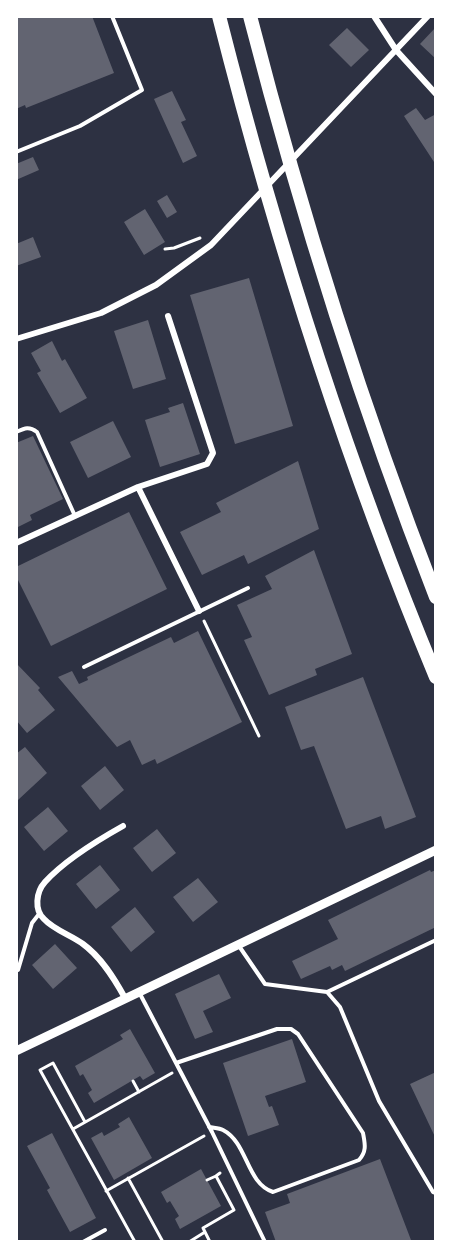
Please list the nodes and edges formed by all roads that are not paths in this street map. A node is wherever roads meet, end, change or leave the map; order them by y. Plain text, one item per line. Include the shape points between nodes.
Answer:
1 (112, 16) edge
2 (219, 16) edge
3 (250, 16) edge
4 (374, 16) edge
5 (428, 16) edge
6 (396, 50) junction
7 (435, 94) edge
8 (16, 152) edge
9 (168, 316) dead end
10 (16, 339) edge
11 (16, 432) edge
12 (138, 487) junction
13 (75, 516) junction
14 (16, 543) edge
15 (248, 588) dead end
16 (435, 597) edge
17 (199, 611) junction
18 (84, 667) dead end
19 (435, 677) edge
20 (123, 826) dead end
21 (435, 850) edge
22 (39, 914) junction
23 (435, 940) edge
24 (238, 945) junction
25 (18, 970) dead end
26 (139, 991) junction
27 (327, 992) junction
28 (125, 998) junction
29 (16, 1051) edge
30 (176, 1063) junction
31 (209, 1127) junction
32 (435, 1193) edge
33 (105, 1230) dead end
34 (84, 1242) edge
35 (265, 1242) edge

1 - 8 lane via 142,90 80,126
2 - 19 highway via 308,328 364,492
3 - 16 highway via 328,292
4 - 6 street
5 - 6 street
6 - 7 street
6 - 10 street via 211,245 156,285 101,313
9 - 12 street via 213,453 207,464
11 - 13 lane via 31,428 37,432
12 - 13 street
12 - 17 street
13 - 14 street
15 - 17 lane
17 - 18 lane
20 - 22 street via 91,844 43,883 36,904
21 - 24 street
22 - 25 lane via 32,923
22 - 28 street via 84,944 100,960
23 - 27 lane
24 - 26 street
24 - 27 lane via 266,984
26 - 28 street
26 - 30 lane
27 - 32 lane via 340,1007 379,1101
28 - 29 street
30 - 31 lane
30 - 31 lane via 277,1029 291,1029 363,1133 366,1145 359,1160 273,1192 259,1184 229,1135
31 - 35 lane
33 - 34 lane

